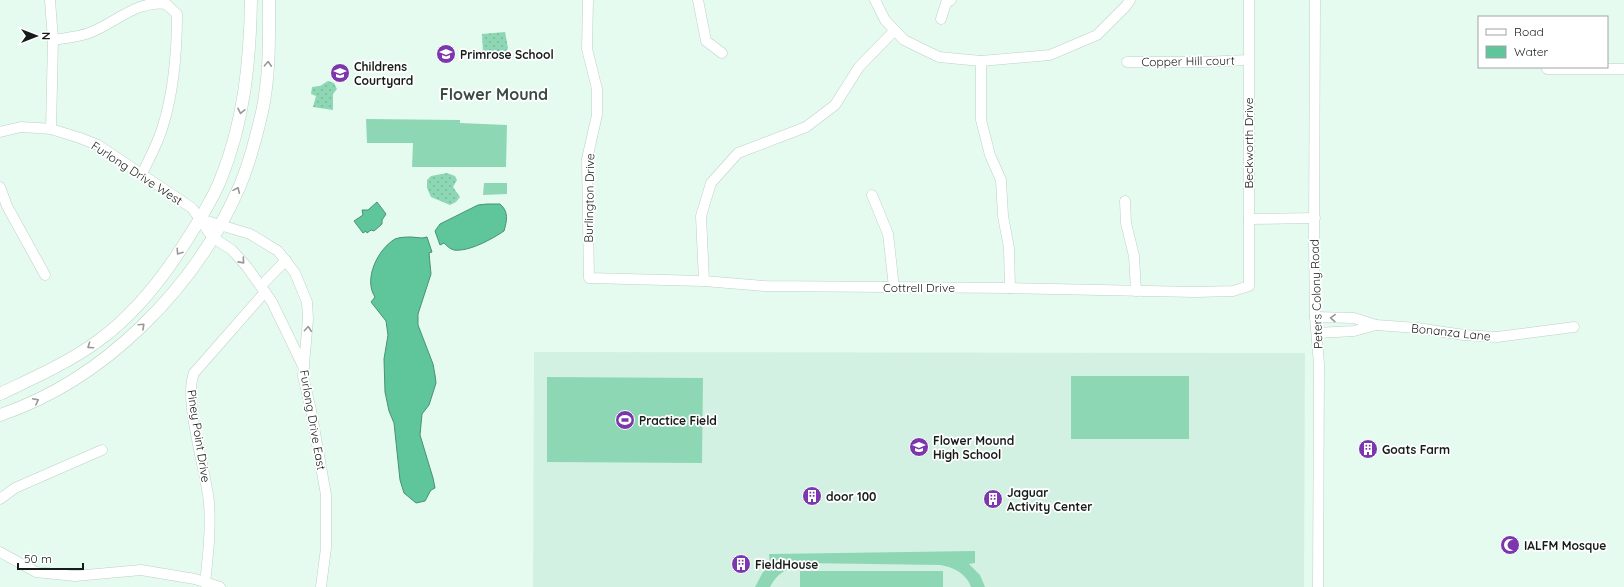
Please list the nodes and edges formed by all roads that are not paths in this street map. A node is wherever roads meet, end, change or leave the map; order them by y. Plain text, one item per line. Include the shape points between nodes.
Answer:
1 (50, 0) edge
2 (251, 0) edge
3 (269, 0) edge
4 (588, 0) edge
5 (698, 0) edge
6 (875, 0) edge
7 (951, 0) edge
8 (1130, 0) edge
9 (1249, 0) edge
10 (1315, 0) edge
11 (251, 17) junction
12 (269, 18) junction
13 (941, 19) dead end
14 (894, 31) junction
15 (53, 40) junction
16 (722, 53) dead end
17 (1248, 60) junction
18 (981, 61) junction
19 (1127, 62) dead end
20 (1547, 69) dead end
21 (1624, 69) edge
22 (51, 129) junction
23 (0, 132) edge
24 (142, 174) junction
25 (0, 187) edge
26 (872, 195) dead end
27 (1125, 201) dead end
28 (1315, 218) junction
29 (200, 219) junction
30 (1249, 219) junction
31 (219, 224) junction
32 (212, 237) junction
33 (286, 260) junction
34 (45, 275) dead end
35 (589, 278) joint
36 (704, 281) junction
37 (1249, 286) joint
38 (894, 287) junction
39 (1010, 288) junction
40 (263, 289) junction
41 (1136, 291) junction
42 (1315, 317) junction
43 (1376, 325) junction
44 (1574, 327) dead end
45 (1317, 333) junction
46 (304, 368) junction
47 (0, 394) edge
48 (0, 415) edge
49 (102, 450) dead end
50 (0, 499) edge
51 (0, 552) edge
52 (205, 582) junction
53 (220, 587) edge
54 (321, 587) edge
55 (1318, 587) edge

1 - 15 street
2 - 11 main road
3 - 12 main road
4 - 35 street, Burlington Drive via 587,49 597,89 597,115 587,159
5 - 16 street via 706,41
6 - 14 street
7 - 13 street via 946,3
8 - 18 street via 1097,35 1050,56
9 - 17 street, Beckworth Drive
10 - 28 street, Peters Colony Road
11 - 12 main road
11 -> 29 main road via 247,75 236,132 219,183
31 -> 12 main road via 238,190 263,111 267,86
14 - 18 street via 904,40 939,57
14 - 36 street via 859,67 835,105 806,126 738,153 710,184 701,216
15 - 22 street
15 - 24 street via 91,32 123,14 148,4 166,4 177,14 177,47 170,102 162,131
17 - 19 street, Copper Hill court
17 - 30 street, Beckworth Drive
18 - 39 street via 981,120 990,155 1002,180
20 - 21 street
22 - 23 street, Furlong Drive West via 21,128
22 - 24 street, Furlong Drive West via 98,145
24 - 29 street, Furlong Drive West via 192,208
25 - 34 street via 7,206
26 - 38 street via 888,234
27 - 41 street via 1126,223 1134,256
28 - 30 street
28 - 42 street, Peters Colony Road
29 - 31 street
29 - 32 street, Furlong Drive West
29 -> 47 main road via 166,273 132,311 99,340 76,356
30 - 37 street, Beckworth Drive
31 - 32 main road
31 - 33 street via 250,234 278,251
32 -> 40 street, Furlong Drive East via 232,250
48 -> 32 main road via 23,408 60,389 128,339 165,302 198,260
33 - 40 street, Piney Point Drive
46 -> 33 street via 307,302 295,273
35 - 36 street, Cottrell Drive
36 - 38 street, Cottrell Drive via 765,286
37 - 41 street, Cottrell Drive via 1233,291
38 - 39 street, Cottrell Drive
39 - 41 street, Cottrell Drive
40 - 46 street, Furlong Drive East via 281,319
40 - 52 street, Piney Point Drive via 194,373 192,380 192,403 209,501 209,545
43 -> 42 street, Bonanza Lane via 1354,318
42 - 45 street, Peters Colony Road
43 - 44 street, Bonanza Lane via 1497,337
43 - 45 street, Bonanza Lane via 1354,331
45 - 55 street, Peters Colony Road
46 - 54 street, Furlong Drive East via 303,376 326,495 326,548
49 - 50 street via 15,488
51 - 52 street via 36,572 75,576 141,570
52 - 53 street

